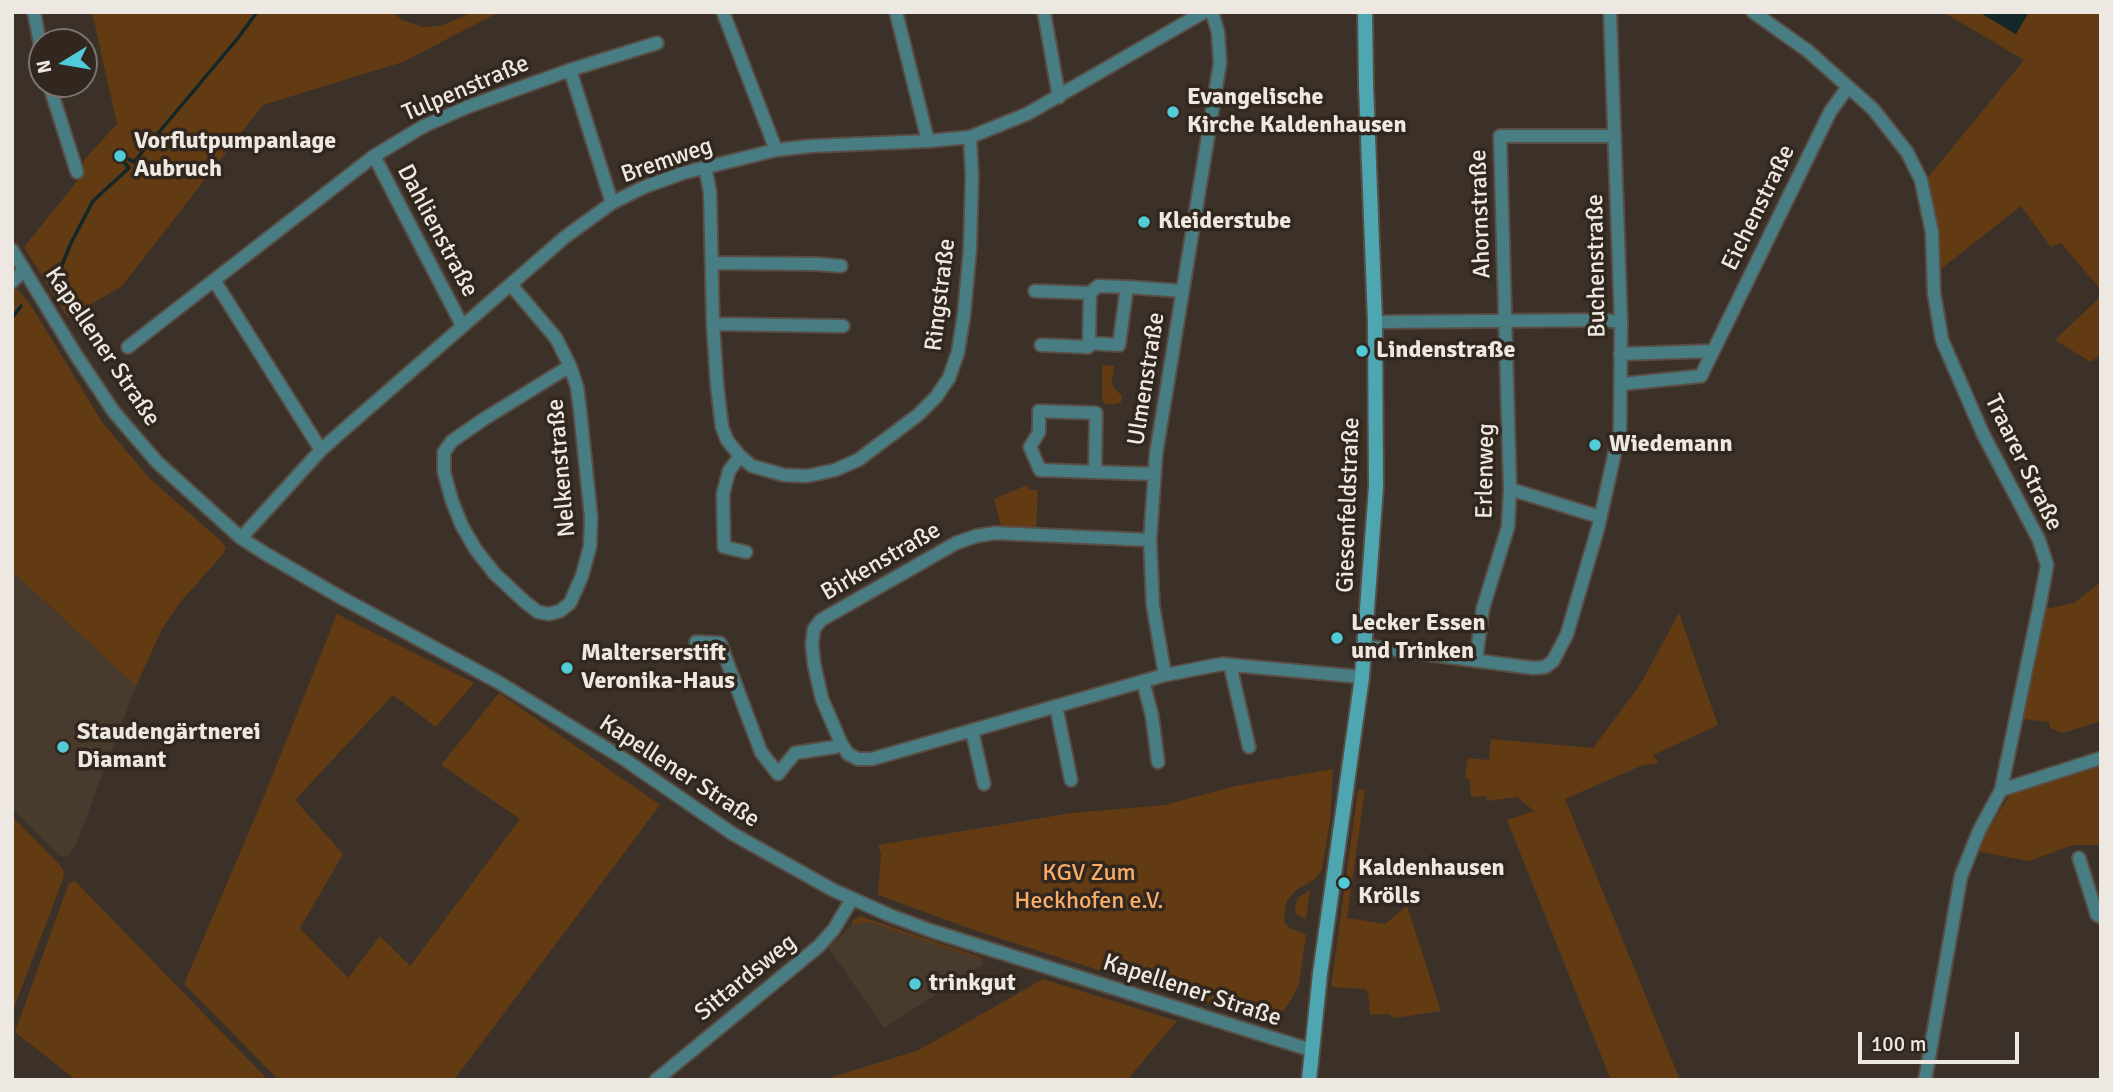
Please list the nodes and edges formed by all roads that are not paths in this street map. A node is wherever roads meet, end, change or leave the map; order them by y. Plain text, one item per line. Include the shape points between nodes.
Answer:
1 (723, 12) edge
2 (896, 12) edge
3 (1044, 12) edge
4 (1204, 12) edge
5 (1212, 12) edge
6 (1365, 12) edge
7 (1610, 12) edge
8 (1753, 12) edge
9 (657, 43) dead end
10 (570, 70) junction
11 (1848, 87) junction
12 (1059, 97) junction
13 (53, 98) edge
14 (1615, 136) junction
15 (970, 137) junction
16 (928, 141) junction
17 (776, 150) junction
18 (374, 156) junction
19 (705, 167) junction
20 (77, 172) dead end
21 (612, 203) junction
22 (12, 250) edge
23 (712, 263) junction
24 (841, 267) dead end
25 (24, 270) junction
26 (214, 279) junction
27 (12, 282) edge
28 (510, 285) junction
29 (1127, 287) junction
30 (1035, 291) dead end
31 (1183, 291) junction
32 (1090, 293) junction
33 (1375, 322) junction
34 (1506, 322) junction
35 (1621, 322) junction
36 (713, 324) junction
37 (462, 325) junction
38 (843, 326) dead end
39 (1089, 343) junction
40 (1041, 345) dead end
41 (128, 347) dead end
42 (1712, 351) junction
43 (1620, 354) junction
44 (570, 366) junction
45 (1622, 384) junction
46 (321, 450) junction
47 (740, 456) junction
48 (1094, 472) junction
49 (1154, 474) junction
50 (1510, 489) junction
51 (1600, 517) junction
52 (242, 538) junction
53 (1150, 540) junction
54 (746, 552) dead end
55 (696, 642) dead end
56 (1365, 646) junction
57 (1476, 659) junction
58 (1230, 665) junction
59 (1165, 675) junction
60 (1363, 677) junction
61 (1143, 681) junction
62 (1056, 706) junction
63 (972, 731) junction
64 (841, 743) junction
65 (1249, 747) dead end
66 (2101, 758) edge
67 (1158, 762) dead end
68 (1071, 780) dead end
69 (984, 784) dead end
70 (2001, 790) junction
71 (2079, 858) dead end
72 (852, 900) junction
73 (2101, 917) edge
74 (1311, 1050) junction
75 (656, 1080) edge
76 (1309, 1080) edge
77 (1925, 1080) edge

1 - 17 street
2 - 16 street
3 - 12 street
4 - 12 street, Bremweg
5 - 31 street, Ulmenstraße via 1219,32 1220,62
6 - 33 main road, Giesenfeldstraße
7 - 14 street, Buchenstraße
8 - 11 street, Traarer Straße
9 - 10 street, Tulpenstraße
10 - 18 street, Tulpenstraße via 467,107
10 - 21 street
11 - 42 street, Eichenstraße via 1830,112
11 - 70 street, Traarer Straße via 1893,132 1921,180 1932,232 1934,293 1942,340 2047,565
12 - 15 street, Bremweg
13 - 20 street
14 - 34 street, Ahornstraße via 1500,136
14 - 35 street, Buchenstraße
15 - 16 street, Bremweg
15 - 47 street, Ringstraße via 970,249 964,314 958,352 943,388 888,439 835,470 784,475 752,466
16 - 17 street, Bremweg
17 - 19 street, Bremweg
18 - 26 street, Tulpenstraße
18 - 37 street, Dahlienstraße
19 - 21 street, Bremweg
19 - 23 street
21 - 28 street, Bremweg
22 - 25 street, Kapellener Straße
23 - 24 street
23 - 36 street
25 - 27 street
25 - 52 street, Kapellener Straße via 114,412 157,462
26 - 41 street, Tulpenstraße
26 - 46 street
28 - 37 street, Bremweg
28 - 44 street, Nelkenstraße via 556,338
29 - 31 street, Ulmenstraße
29 - 32 street, Ulmenstraße via 1098,286
29 - 39 street, Ulmenstraße via 1119,345
30 - 32 street, Ulmenstraße
31 - 49 street, Ulmenstraße
32 - 39 street
33 - 34 street
33 - 56 main road, Giesenfeldstraße via 1376,487
34 - 35 street
34 - 50 street, Erlenweg
35 - 43 street, Buchenstraße
36 - 38 street
36 - 47 street via 722,427
37 - 46 street, Bremweg
39 - 40 street, Ulmenstraße via 1088,347
42 - 43 street
42 - 45 street, Eichenstraße via 1701,376
43 - 45 street, Buchenstraße
44 - 44 street, Nelkenstraße via 580,410 590,546 570,603 549,614 525,602 477,550 452,501 444,452 484,419
45 - 51 street, Buchenstraße via 1620,429
46 - 52 street, Bremweg
47 - 54 street via 729,471 723,494 724,547
48 - 48 street, Ulmenstraße via 1096,413 1039,411 1039,432 1030,447 1040,470
48 - 49 street, Ulmenstraße
49 - 53 street, Ulmenstraße
50 - 51 street
50 - 57 street, Erlenweg via 1508,527 1483,608
51 - 57 street, Buchenstraße via 1567,634 1553,661 1533,667
52 - 72 street, Kapellener Straße via 498,682 733,834
53 - 59 street, Ulmenstraße via 1153,606
53 - 64 street, Birkenstraße via 976,536 821,620 814,629 814,664 822,699
55 - 64 street via 720,643 761,752 778,774 795,753
56 - 57 street, Buchenstraße
56 - 60 main road, Giesenfeldstraße
58 - 59 street
58 - 60 street
58 - 65 street
59 - 61 street
60 - 74 main road, Giesenfeldstraße
61 - 62 street
61 - 67 street
62 - 63 street
62 - 68 street
63 - 64 street via 872,759 848,754
63 - 69 street
66 - 70 street
70 - 77 street, Traarer Straße via 1961,876
71 - 73 street
72 - 74 street, Kapellener Straße via 932,930
72 - 75 street, Sittardsweg via 819,946
74 - 76 main road, Giesenfeldstraße

